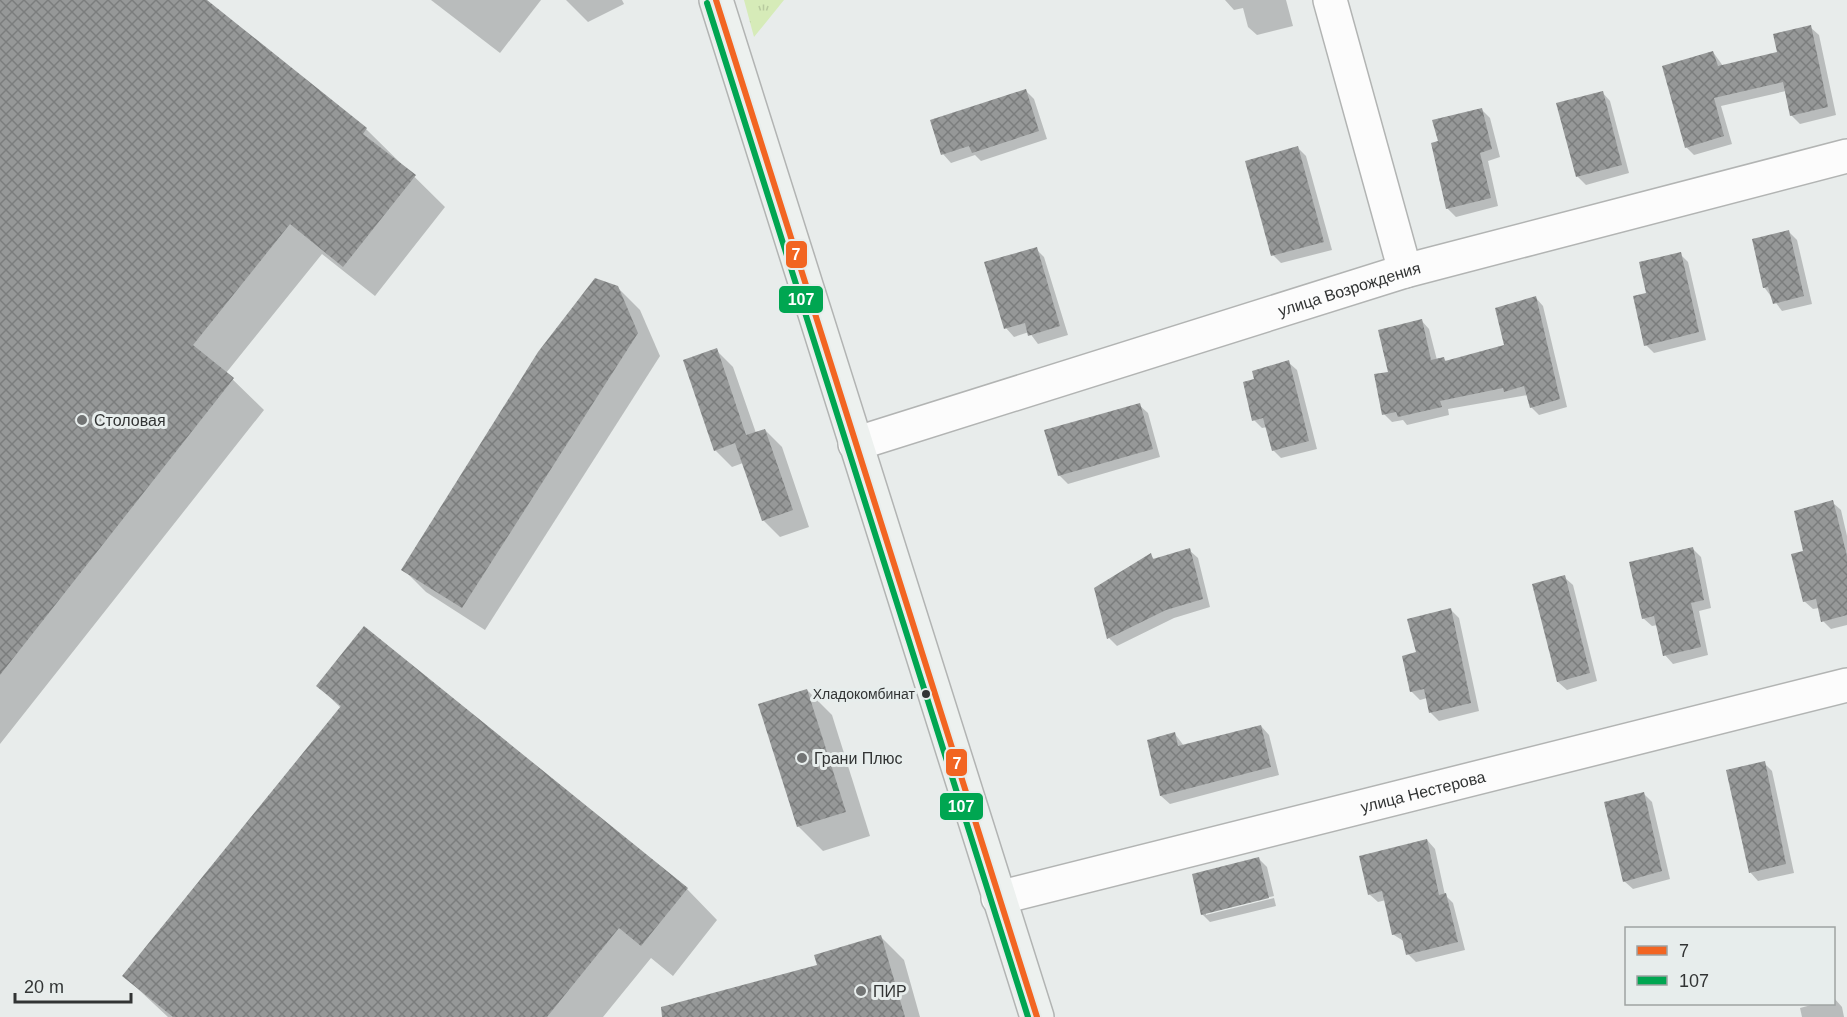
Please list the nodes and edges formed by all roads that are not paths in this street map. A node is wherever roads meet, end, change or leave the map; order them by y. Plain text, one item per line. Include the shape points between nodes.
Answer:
1 (716, 0) edge
2 (1330, 0) edge
3 (1847, 156) edge
4 (1405, 271) junction
5 (855, 444) junction
6 (1847, 685) edge
7 (998, 898) junction
8 (1037, 1017) edge

1 - 5 street
2 - 4 street
3 - 4 street, улица Возрождения
4 - 5 street, улица Возрождения
5 - 7 street
6 - 7 street, улица Нестерова
7 - 8 street

